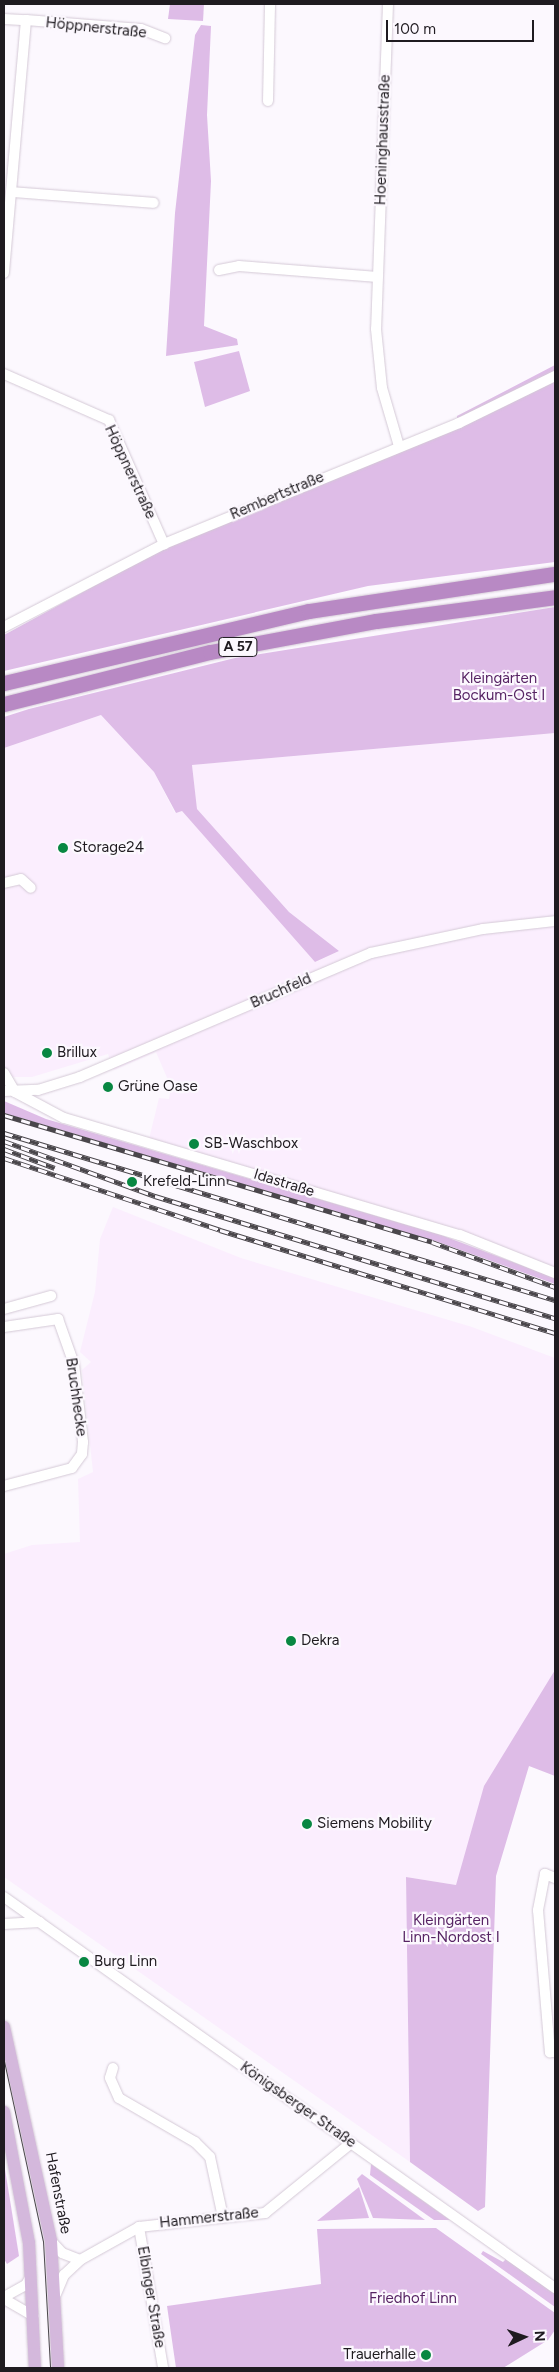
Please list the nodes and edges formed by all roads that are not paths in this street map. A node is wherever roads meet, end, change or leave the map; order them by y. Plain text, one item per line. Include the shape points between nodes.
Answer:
1 (270, 4) edge
2 (388, 4) edge
3 (4, 19) edge
4 (26, 20) junction
5 (165, 38) dead end
6 (268, 102) dead end
7 (12, 192) junction
8 (154, 203) dead end
9 (219, 270) dead end
10 (4, 273) edge
11 (378, 277) junction
12 (4, 374) edge
13 (555, 376) edge
14 (399, 446) junction
15 (164, 544) junction
16 (555, 568) edge
17 (555, 574) edge
18 (530, 576) junction
19 (555, 597) edge
20 (4, 627) edge
21 (4, 683) edge
22 (4, 704) edge
23 (4, 883) edge
24 (31, 888) dead end
25 (555, 920) edge
26 (4, 1073) edge
27 (4, 1091) edge
28 (15, 1092) junction
29 (555, 1273) edge
30 (50, 1296) dead end
31 (4, 1309) edge
32 (4, 1327) edge
33 (4, 1486) edge
34 (555, 1878) edge
35 (4, 1897) edge
36 (40, 1922) junction
37 (4, 1924) edge
38 (4, 2027) edge
39 (553, 2052) edge
40 (113, 2068) dead end
41 (4, 2112) edge
42 (351, 2143) junction
43 (223, 2217) junction
44 (139, 2227) junction
45 (51, 2241) junction
46 (80, 2260) junction
47 (32, 2272) junction
48 (555, 2288) edge
49 (56, 2294) junction
50 (4, 2298) edge
51 (34, 2316) junction
52 (35, 2368) edge
53 (58, 2368) edge
54 (163, 2368) edge

1 - 6 street
2 - 11 street, Hoeninghausstraße
3 - 4 street, Höppnerstraße
4 - 5 street, Höppnerstraße via 141,30
4 - 7 street, Höppnerstraße
7 - 8 street
7 - 10 street, Höppnerstraße
9 - 11 street via 239,266
11 - 14 street, Hoeninghausstraße via 377,359
12 - 15 street, Höppnerstraße via 109,420
13 - 14 street, Rembertstraße via 497,406
14 - 15 street, Rembertstraße
15 - 20 street, Rembertstraße
16 - 18 highway
17 - 18 highway, A 57
18 - 21 highway, A 57 via 309,611 82,662
19 - 22 highway, A 57 via 376,621 101,678
23 - 24 street via 21,879
25 - 28 street, Bruchfeld via 458,934 371,953 106,1067 38,1090
26 - 28 street
27 - 28 street, Bruchfeld
28 - 29 street, Idastraße via 64,1118 460,1235
30 - 31 street
32 - 33 street, Bruchhecke via 53,1316 65,1331 74,1364 82,1454 72,1468
34 - 39 street via 545,1874 538,1910
35 - 36 street, Königsberger Straße
36 - 37 street
36 - 42 street, Königsberger Straße
38 - 45 main road, Hafenstraße
40 - 43 street via 110,2078 119,2098 195,2142 210,2157
41 - 47 main road via 24,2203
42 - 43 street, Hammerstraße via 278,2206 265,2213
42 - 48 street, Königsberger Straße
43 - 44 street, Hammerstraße
44 - 46 street, Hammerstraße
44 - 54 street, Elbinger Straße
45 - 46 street via 62,2253
45 - 49 main road, Hafenstraße
46 - 49 street, Hammerstraße via 64,2275
47 - 50 street via 26,2285
47 - 51 main road
49 - 53 main road, Hafenstraße
50 - 51 street
51 - 52 main road

